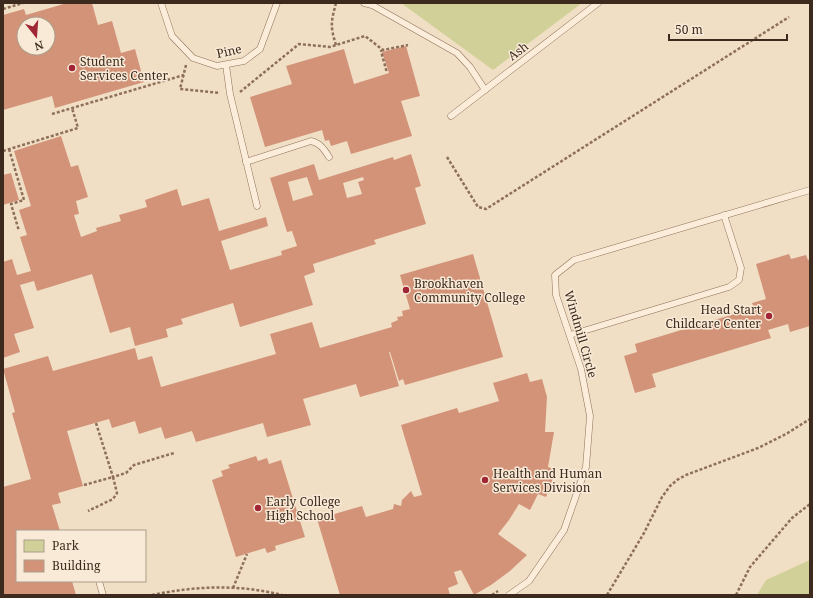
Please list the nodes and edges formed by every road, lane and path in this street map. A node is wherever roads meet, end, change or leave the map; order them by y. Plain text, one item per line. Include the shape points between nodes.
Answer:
1 (23, 3) edge
2 (161, 3) edge
3 (276, 3) edge
4 (336, 3) edge
5 (364, 3) edge
6 (598, 3) edge
7 (3, 9) edge
8 (789, 17) dead end
9 (336, 45) junction
10 (408, 45) dead end
11 (383, 50) junction
12 (226, 65) junction
13 (184, 74) dead end
14 (388, 74) dead end
15 (485, 90) junction
16 (230, 94) junction
17 (72, 108) junction
18 (52, 114) dead end
19 (451, 116) dead end
20 (9, 149) junction
21 (3, 151) edge
22 (329, 157) dead end
23 (446, 158) dead end
24 (246, 162) junction
25 (810, 190) edge
26 (257, 206) dead end
27 (724, 215) junction
28 (19, 231) dead end
29 (570, 335) junction
30 (810, 418) edge
31 (96, 423) dead end
32 (174, 453) dead end
33 (113, 477) junction
34 (84, 485) dead end
35 (810, 504) edge
36 (88, 511) dead end
37 (247, 554) dead end
38 (98, 582) edge
39 (233, 588) junction
40 (502, 589) dead end
41 (103, 595) edge
42 (152, 595) edge
43 (282, 595) edge
44 (492, 595) edge
45 (508, 595) edge
46 (607, 595) edge
47 (736, 595) edge

1 - 7 path
2 - 12 lane, Pine via 172,36 193,58 217,66
3 - 12 lane, Pine via 260,49 244,61
4 - 9 path via 331,22
5 - 15 lane via 372,5 457,53
6 - 15 lane, Ash
8 - 23 path via 486,209 478,207
9 - 11 path via 365,36
9 - 16 path via 330,47 299,44 238,93
10 - 11 path
11 - 14 path
12 - 16 lane
13 - 17 path
15 - 19 lane, Ash
16 - 24 lane
17 - 18 path
17 - 20 path via 78,128
20 - 21 path
20 - 28 path via 24,200 11,204
22 - 24 lane via 324,148 311,141
24 - 26 lane
25 - 27 lane, Windmill Circle
27 - 29 lane, Windmill Circle via 574,260 555,275 556,295
27 - 29 lane via 740,268 739,280 729,287
29 - 45 lane, Windmill Circle via 581,369 590,416 586,466 564,530 529,581
30 - 46 path via 758,448 686,476 670,486
31 - 33 path
32 - 33 path via 134,465 126,473
33 - 34 path
33 - 36 path via 117,493 113,499
35 - 47 path via 792,518 750,567
37 - 39 path
38 - 41 lane
39 - 42 path via 190,589
39 - 43 path
40 - 44 path

